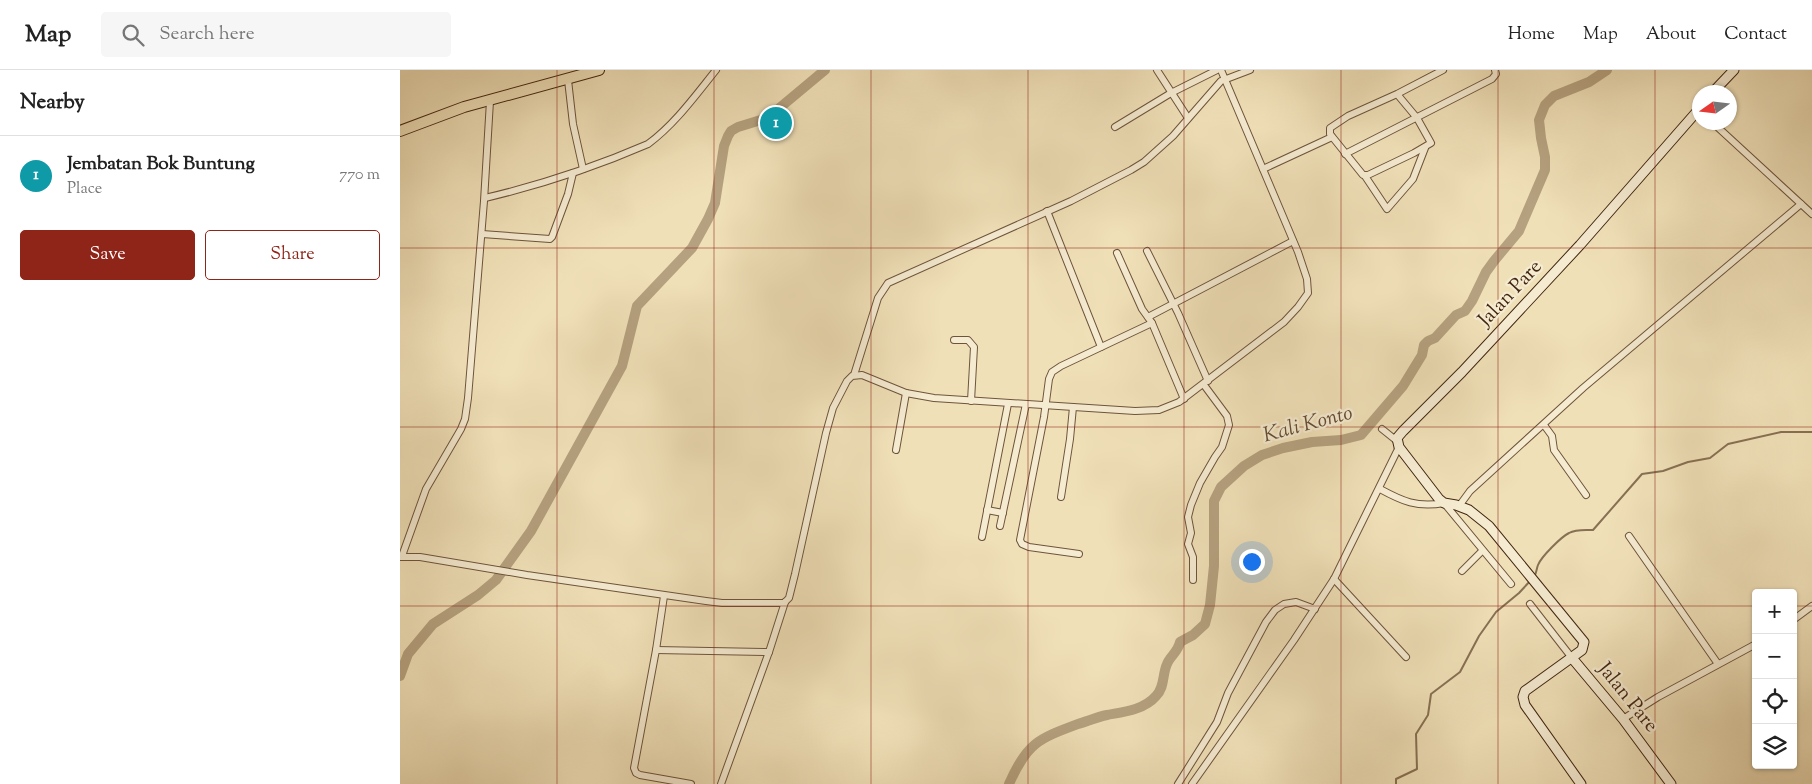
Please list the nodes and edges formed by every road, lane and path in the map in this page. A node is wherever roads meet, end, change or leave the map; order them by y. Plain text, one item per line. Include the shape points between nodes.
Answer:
1 (599, 70) edge
2 (716, 70) edge
3 (1157, 70) edge
4 (1217, 70) edge
5 (1221, 70) edge
6 (1250, 70) edge
7 (1443, 70) edge
8 (1495, 70) edge
9 (1734, 70) edge
10 (1225, 79) junction
11 (568, 80) junction
12 (1720, 85) edge
13 (1171, 94) junction
14 (1397, 94) junction
15 (490, 101) junction
16 (1188, 118) junction
17 (1417, 118) junction
18 (1692, 118) edge
19 (1115, 126) dead end
20 (1721, 130) edge
21 (400, 131) edge
22 (1332, 136) junction
23 (1425, 148) junction
24 (1345, 154) junction
25 (583, 169) junction
26 (1263, 169) junction
27 (573, 173) junction
28 (1365, 176) junction
29 (485, 198) junction
30 (1801, 204) junction
31 (1047, 211) junction
32 (1812, 214) edge
33 (482, 234) junction
34 (1293, 241) junction
35 (1147, 251) dead end
36 (1117, 252) dead end
37 (1174, 304) junction
38 (1150, 320) junction
39 (954, 340) dead end
40 (1101, 347) junction
41 (854, 375) junction
42 (1206, 383) junction
43 (906, 393) junction
44 (1184, 399) junction
45 (971, 401) junction
46 (1008, 404) junction
47 (1026, 404) junction
48 (1046, 405) junction
49 (1073, 407) junction
50 (1544, 425) junction
51 (1382, 429) dead end
52 (1398, 444) junction
53 (896, 450) dead end
54 (1380, 489) junction
55 (1586, 495) dead end
56 (1060, 497) dead end
57 (1444, 503) junction
58 (1459, 506) junction
59 (987, 510) junction
60 (1003, 513) junction
61 (1000, 526) dead end
62 (1629, 536) dead end
63 (982, 537) dead end
64 (1482, 551) junction
65 (1079, 554) dead end
66 (401, 556) edge
67 (1462, 571) dead end
68 (1334, 579) junction
69 (1194, 580) dead end
70 (1511, 584) dead end
71 (664, 596) junction
72 (785, 602) junction
73 (1530, 604) dead end
74 (1812, 606) edge
75 (1315, 609) junction
76 (1797, 617) edge
77 (1752, 646) edge
78 (656, 650) junction
79 (769, 652) junction
80 (1406, 657) dead end
81 (1572, 658) junction
82 (1718, 664) junction
83 (1623, 719) junction
84 (691, 784) edge
85 (721, 784) edge
86 (1178, 784) edge
87 (1192, 784) edge
88 (1581, 784) edge
89 (1671, 784) edge

1 - 11 main road
2 - 25 street via 674,121 648,144
3 - 13 street
4 - 13 street
5 - 10 street
6 - 10 street
7 - 14 street
8 - 17 street via 1492,79
9 - 12 street
10 - 16 street
10 - 26 street
11 - 15 main road
11 - 25 street via 572,124
13 - 16 street
13 - 19 street
14 - 17 street
14 - 22 street via 1333,124
15 - 21 main road via 448,112
15 - 29 street
16 - 31 street via 1144,162 1112,181
17 - 23 street via 1432,140
17 - 24 street
18 - 52 street, Jalan Pare via 1598,225 1398,436
20 - 30 street
22 - 24 street
22 - 26 street
23 - 28 street
23 - 28 street via 1413,179 1387,209
24 - 28 street
25 - 27 street
26 - 34 street
27 - 29 street
27 - 33 street via 550,239
29 - 33 street
30 - 32 street
30 - 50 street via 1589,382
31 - 40 street
31 - 41 street via 884,287
33 - 66 street via 464,419 426,489
34 - 37 street
34 - 42 street via 1308,287 1305,299 1275,330
35 - 37 street
36 - 38 street
37 - 38 street
37 - 42 street
38 - 40 street
38 - 44 street
39 - 45 street via 968,340 974,347
40 - 48 street via 1052,372
41 - 43 street
41 - 72 street via 843,387 828,424 795,574
42 - 44 street
42 - 69 street via 1227,416 1229,425 1222,447 1198,488 1188,517 1188,544 1193,557
43 - 45 street
43 - 53 street
44 - 49 street via 1152,411
45 - 46 street
46 - 47 street
46 - 59 street
47 - 48 street
47 - 60 street
48 - 49 street
48 - 65 street via 1020,540 1029,547
49 - 56 street
50 - 55 street via 1552,437 1554,450
50 - 58 street via 1470,492
51 - 52 street
52 - 54 street
52 - 57 street
54 - 57 street via 1409,503
54 - 68 street
57 - 58 street
57 - 64 street
58 - 81 street, Jalan Pare via 1483,520 1584,642 1584,648
59 - 60 street
59 - 63 street
60 - 61 street
62 - 82 street
64 - 67 street
64 - 70 street
66 - 71 street
68 - 75 street
68 - 80 street
71 - 72 street via 722,603
71 - 78 street
72 - 79 street
73 - 81 street
74 - 76 street
75 - 86 street via 1296,602 1274,610 1228,693 1217,722
75 - 87 street
77 - 82 street
78 - 79 street
78 - 84 street via 634,770 637,774
79 - 85 street
81 - 83 street, Jalan Pare
81 - 88 street via 1525,692 1523,697 1525,705
82 - 83 street
83 - 89 street, Jalan Pare

